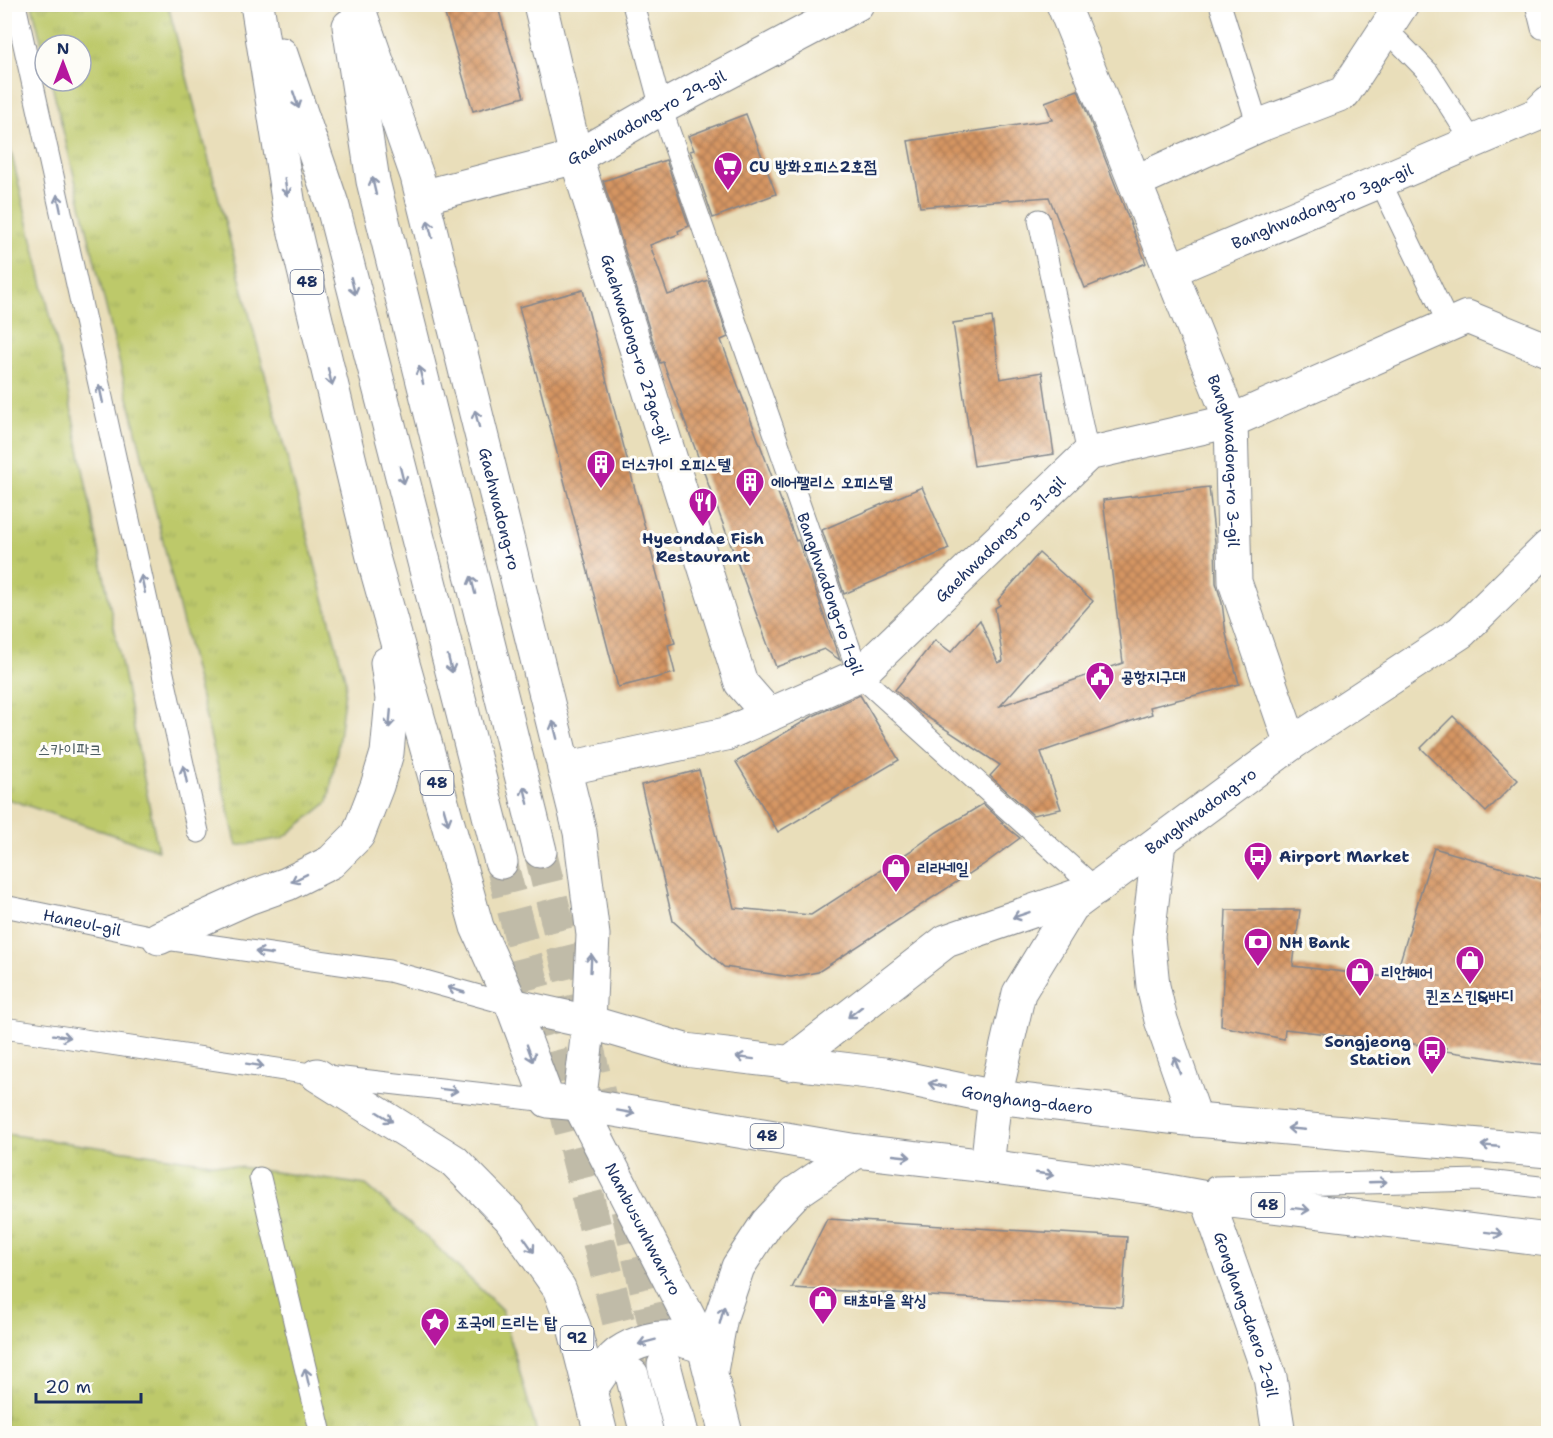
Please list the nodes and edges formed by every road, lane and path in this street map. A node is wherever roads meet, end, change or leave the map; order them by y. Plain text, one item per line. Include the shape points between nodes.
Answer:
1 (15, 4) edge
2 (257, 4) edge
3 (264, 4) edge
4 (346, 4) edge
5 (357, 4) edge
6 (540, 4) edge
7 (633, 4) edge
8 (857, 4) edge
9 (1064, 4) edge
10 (1220, 4) edge
11 (1536, 4) edge
12 (1395, 17) edge
13 (1548, 24) edge
14 (661, 108) junction
15 (1544, 116) edge
16 (1258, 126) junction
17 (1472, 141) junction
18 (576, 157) junction
19 (1380, 181) junction
20 (1135, 182) junction
21 (422, 198) junction
22 (1039, 220) dead end
23 (1171, 270) junction
24 (1449, 325) junction
25 (1548, 350) edge
26 (1231, 422) junction
27 (1088, 454) junction
28 (1548, 547) edge
29 (373, 557) junction
30 (859, 675) junction
31 (769, 716) junction
32 (1292, 744) junction
33 (564, 768) junction
34 (198, 831) dead end
35 (580, 831) junction
36 (1159, 842) junction
37 (540, 851) tunnel mouth
38 (458, 858) junction
39 (501, 862) tunnel mouth
40 (1096, 889) junction
41 (4, 906) edge
42 (159, 938) junction
43 (512, 1005) junction
44 (588, 1022) junction
45 (4, 1028) edge
46 (788, 1064) junction
47 (317, 1075) junction
48 (995, 1097) junction
49 (563, 1103) junction
50 (1196, 1120) junction
51 (857, 1151) junction
52 (1548, 1151) edge
53 (987, 1166) junction
54 (260, 1178) dead end
55 (1152, 1188) junction
56 (1548, 1188) edge
57 (1208, 1198) junction
58 (1548, 1240) edge
59 (707, 1360) junction
60 (664, 1365) tunnel mouth
61 (632, 1375) tunnel mouth
62 (590, 1390) junction
63 (321, 1434) edge
64 (601, 1434) edge
65 (647, 1434) edge
66 (682, 1434) edge
67 (726, 1434) edge
68 (1279, 1434) edge

34 -> 1 lane
2 -> 29 main road, 48 via 290,212
3 -> 39 main road via 333,207
37 -> 4 main road via 373,181
5 - 21 main road, Gaehwadong-ro
6 - 18 main road, Gaehwadong-ro 27ga-gil
7 - 14 lane, Banghwadong-ro 1-gil
8 - 14 main road, Gaehwadong-ro 29-gil
9 - 20 main road, Banghwadong-ro 3-gil
10 - 16 lane
11 - 13 lane via 1542,28
12 - 16 main road via 1344,93
12 - 17 lane
14 - 18 main road, Gaehwadong-ro 29-gil
14 - 30 lane, Banghwadong-ro 1-gil
15 - 17 main road, Banghwadong-ro 3ga-gil
16 - 20 main road
17 - 19 main road, Banghwadong-ro 3ga-gil
18 - 21 main road, Gaehwadong-ro 29-gil
18 - 31 main road, Gaehwadong-ro 27ga-gil via 741,683
19 - 23 main road, Banghwadong-ro 3ga-gil
19 - 24 lane
20 - 23 main road, Banghwadong-ro 3-gil
33 -> 21 main road, Gaehwadong-ro
22 - 27 lane
23 - 26 main road, Banghwadong-ro 3-gil
24 - 25 main road via 1467,317
24 - 26 main road
26 - 27 main road
26 - 32 main road, Banghwadong-ro 3-gil via 1235,582
27 - 30 main road, Gaehwadong-ro 31-gil
28 - 32 main road, Banghwadong-ro via 1461,632
29 -> 38 main road, 48
29 -> 42 main road via 392,699 387,753 358,835 331,862
30 - 31 main road, Gaehwadong-ro 31-gil
30 - 40 lane, Banghwadong-ro 1-gil
31 - 33 main road, Gaehwadong-ro 31-gil via 726,734
32 - 36 main road, Banghwadong-ro
33 - 35 main road, Gaehwadong-ro
35 - 38 main road via 551,860 487,873
44 -> 35 main road, Gaehwadong-ro via 593,935
36 - 40 main road, Banghwadong-ro
50 -> 36 main road via 1153,986 1149,937
38 - 43 main road, 48 via 477,927
40 -> 46 main road via 946,941
40 - 48 main road, Banghwadong-ro via 1072,906 1019,993
41 - 42 lane, Haneul-gil
43 -> 42 lane, Haneul-gil via 389,971
43 - 44 main road, Gonghang-daero
43 -> 49 main road, Nambusunhwan-ro
46 -> 44 main road, Gonghang-daero via 685,1050
44 - 49 main road
45 -> 47 lane
48 -> 46 main road, Gonghang-daero via 884,1074
47 -> 49 lane
47 -> 62 main road, 92 via 454,1161 510,1218 559,1288 574,1327
48 - 50 main road, Gonghang-daero
48 - 53 main road, Banghwadong-ro
49 -> 51 main road, 48
49 - 59 main road, Nambusunhwan-ro
52 -> 50 main road, Gonghang-daero
51 -> 53 main road, 48
59 -> 51 main road via 738,1267 767,1223 795,1193
53 -> 55 main road, 48
63 -> 54 lane
55 -> 56 lane via 1479,1180
55 - 57 main road, 48
57 -> 58 main road, 48
57 - 68 main road, Gonghang-daero 2-gil via 1270,1377
59 -> 62 main road via 678,1339 644,1341 619,1354
59 - 67 main road, Nambusunhwan-ro
60 - 66 main road
61 - 65 main road
62 - 64 main road, 92

